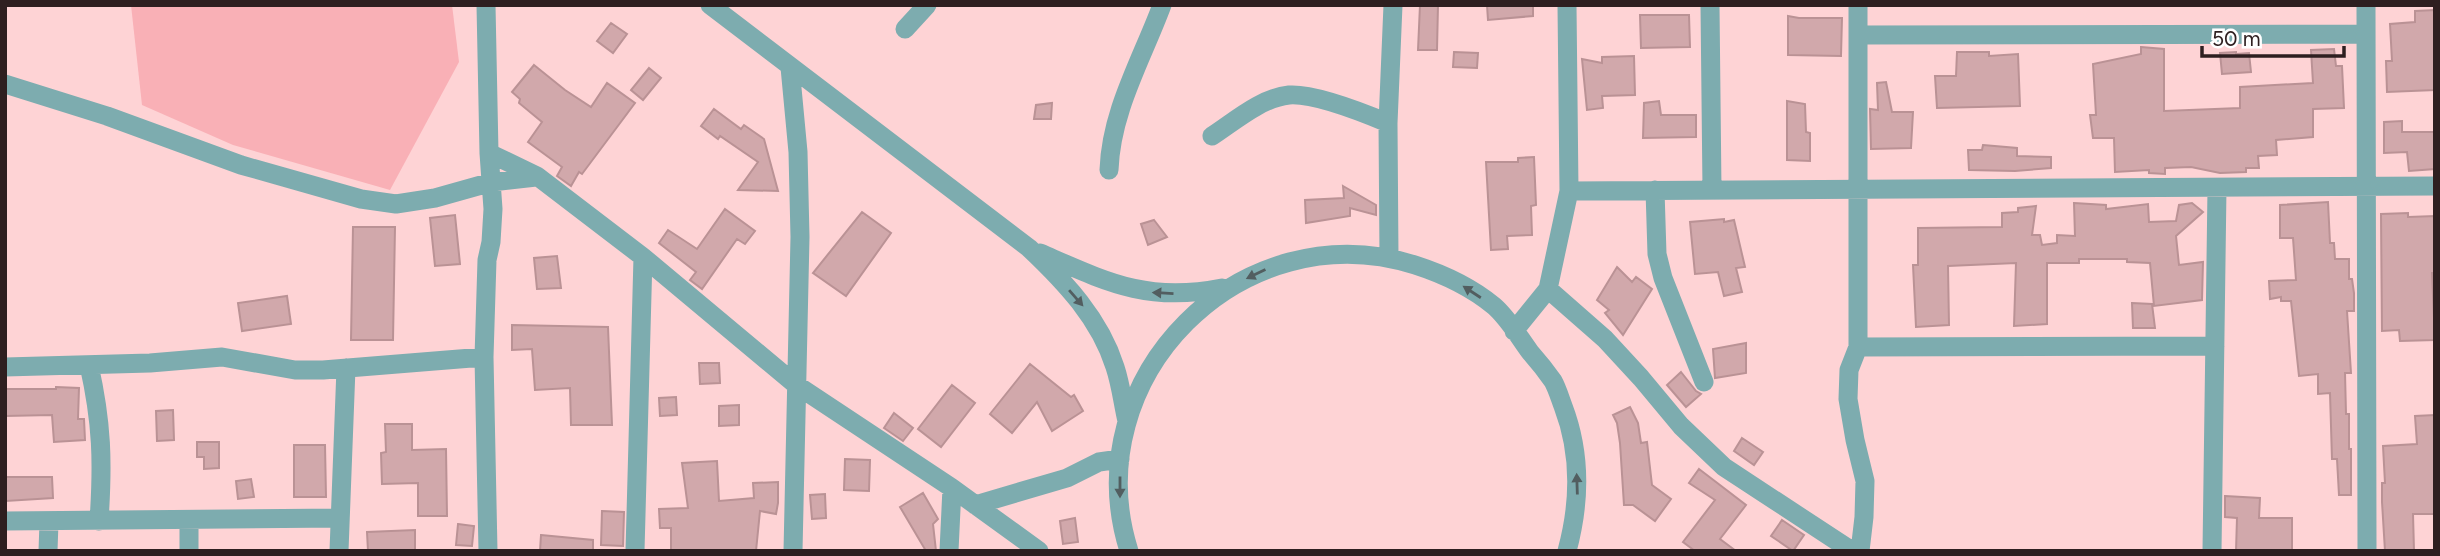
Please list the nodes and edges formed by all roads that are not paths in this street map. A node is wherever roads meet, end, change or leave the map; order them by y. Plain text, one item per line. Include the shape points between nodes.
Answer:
1 (486, 5) edge
2 (710, 5) edge
3 (927, 5) edge
4 (1162, 5) edge
5 (1393, 5) edge
6 (1567, 5) edge
7 (1710, 5) edge
8 (1858, 5) edge
9 (2366, 5) edge
10 (905, 29) dead end
11 (1858, 34) junction
12 (2366, 34) junction
13 (790, 67) junction
14 (5, 84) edge
15 (1388, 123) junction
16 (1212, 136) dead end
17 (489, 153) junction
18 (1108, 170) dead end
19 (537, 176) junction
20 (492, 182) junction
21 (2366, 185) junction
22 (2435, 186) edge
23 (1858, 188) junction
24 (2217, 188) junction
25 (1655, 190) junction
26 (1712, 190) junction
27 (1569, 191) junction
28 (1029, 248) junction
29 (643, 257) junction
30 (1389, 257) junction
31 (1230, 286) junction
32 (1548, 289) junction
33 (1514, 331) junction
34 (2215, 346) junction
35 (1858, 347) junction
36 (484, 358) junction
37 (89, 365) junction
38 (5, 367) edge
39 (346, 368) junction
40 (1704, 382) dead end
41 (795, 384) junction
42 (1127, 423) junction
43 (1120, 459) junction
44 (952, 488) junction
45 (975, 505) junction
46 (340, 518) junction
47 (189, 520) junction
48 (5, 521) edge
49 (99, 521) junction
50 (49, 522) junction
51 (1573, 526) junction
52 (48, 551) edge
53 (189, 551) edge
54 (340, 551) edge
55 (488, 551) edge
56 (635, 551) edge
57 (793, 551) edge
58 (949, 551) edge
59 (1039, 551) edge
60 (1129, 551) edge
61 (1566, 551) edge
62 (1577, 551) edge
63 (1852, 551) edge
64 (1860, 551) edge
65 (2212, 551) edge
66 (2367, 551) edge

1 - 17 street
2 - 13 street
3 - 10 street
4 - 18 street via 1119,113
5 - 15 street
6 - 27 street
7 - 26 street
8 - 11 street
9 - 12 street
11 - 12 street
11 - 23 street
12 - 21 street
13 - 28 street
13 - 41 street via 800,237
14 - 20 street via 241,165 361,199 396,204
15 - 16 street via 1350,108 1289,95 1263,103
15 - 30 street
17 - 19 street
17 - 20 street
19 - 20 street
19 - 29 street
20 - 36 street
21 - 22 street
21 - 24 street
21 - 66 street
23 - 24 street
23 - 26 street
23 - 35 street
24 - 34 street
25 - 26 street
25 - 27 street
25 - 40 street via 1662,278
27 - 32 street
31 -> 28 street via 1177,294 1145,292 1119,286
28 -> 42 street via 1084,307 1102,337 1115,367
29 - 41 street
29 - 56 street
30 -> 31 street via 1348,253 1307,257 1267,268
33 -> 30 street via 1495,307 1445,275
31 - 42 street via 1174,333 1140,387
32 - 33 street
32 - 63 street via 1605,339 1681,426 1724,467
51 -> 33 street via 1576,457 1568,419 1554,383
34 - 35 street
34 - 65 street
35 - 64 street via 1849,370 1849,399 1865,481
36 - 39 street
36 - 55 street
37 - 38 street
37 - 39 street via 222,357 295,370
37 - 49 street via 102,435
39 - 46 street
41 - 44 street
41 - 57 street
42 - 43 street
43 - 45 street
43 -> 60 street via 1119,497
44 - 45 street
44 - 58 street
45 - 59 street
46 - 47 street
46 - 54 street
47 - 49 street
47 - 53 street
48 - 50 street
49 - 50 street
50 - 52 street
51 - 61 street
51 - 62 street

